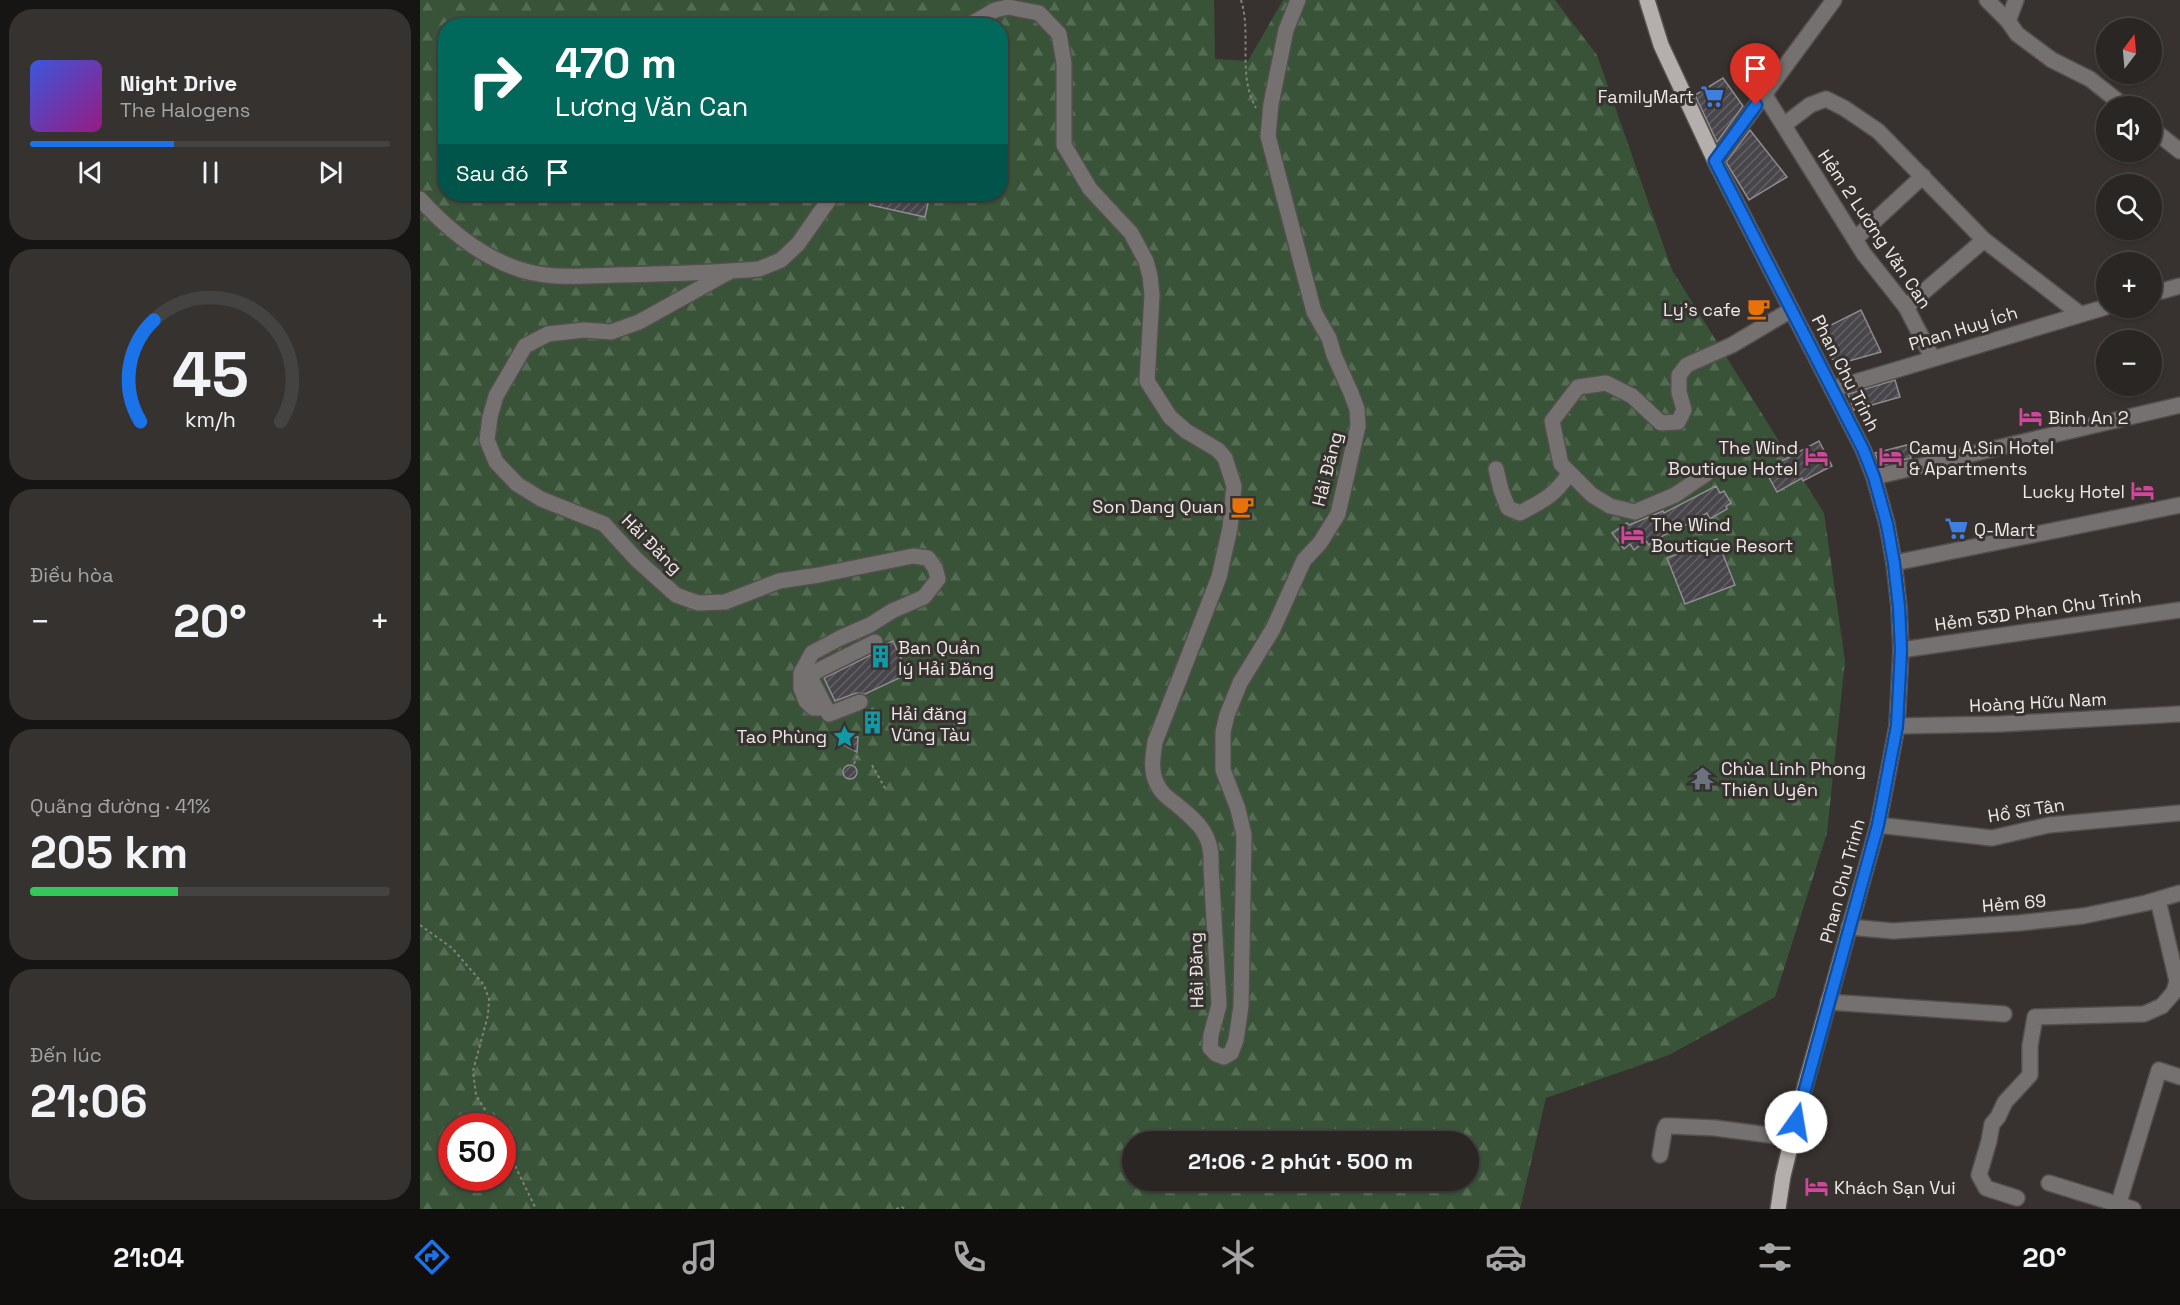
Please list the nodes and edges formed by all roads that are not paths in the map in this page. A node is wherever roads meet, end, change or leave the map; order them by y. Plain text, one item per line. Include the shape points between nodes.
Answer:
1 (1299, 0) edge
2 (1647, 0) edge
3 (1834, 0) edge
4 (1987, 0) edge
5 (2016, 0) edge
6 (982, 18) edge
7 (2008, 21) junction
8 (1764, 94) junction
9 (2111, 96) edge
10 (1784, 125) junction
11 (2162, 137) edge
12 (2180, 151) edge
13 (1715, 161) junction
14 (1923, 176) junction
15 (420, 199) edge
16 (828, 201) edge
17 (1855, 239) junction
18 (1984, 240) junction
19 (729, 272) junction
20 (2180, 286) edge
21 (2162, 291) edge
22 (1906, 307) junction
23 (2096, 309) edge
24 (1791, 310) junction
25 (2080, 314) junction
26 (1932, 357) junction
27 (1832, 389) junction
28 (2180, 405) edge
29 (1496, 469) dead end
30 (1569, 474) junction
31 (1706, 474) dead end
32 (1874, 477) junction
33 (2180, 505) edge
34 (1894, 563) junction
35 (2180, 609) edge
36 (875, 642) dead end
37 (1901, 650) junction
38 (860, 702) dead end
39 (826, 708) junction
40 (2180, 714) edge
41 (1897, 726) junction
42 (2180, 813) edge
43 (1878, 825) junction
44 (2180, 893) edge
45 (2158, 900) junction
46 (1850, 927) junction
47 (2177, 973) edge
48 (1828, 1002) junction
49 (2004, 1014) dead end
50 (2180, 1077) edge
51 (1792, 1138) junction
52 (1660, 1155) dead end
53 (2049, 1183) dead end
54 (2017, 1198) dead end
55 (2123, 1207) edge
56 (1778, 1209) edge

1 - 6 street, Hải Đăng via 1286,30 1268,136 1314,312 1329,338 1354,401 1358,426 1338,514 1301,566 1273,629 1240,684 1223,732 1223,770 1244,835 1241,1006 1232,1053 1224,1057 1210,1048 1219,1005 1212,852 1206,833 1156,783 1152,760 1155,742 1219,577 1234,486 1226,458 1170,417 1147,381 1150,276 1131,234 1090,189 1064,145 1064,63 1059,34 1039,14 1008,7
2 - 13 main road, Phan Chu Trinh via 1661,45
3 - 8 street
4 - 7 street
5 - 7 street
7 - 9 street via 2017,34 2052,60 2090,79
8 - 10 street, Hẻm 2 Lương Văn Can
8 - 13 street
10 - 14 street via 1810,105 1826,99 1878,131
10 - 17 street, Hẻm 2 Lương Văn Can
11 - 12 street
13 - 24 main road, Phan Chu Trinh
14 - 17 street
14 - 18 street
15 - 19 street, Hải Đăng via 468,244 526,271 584,276
16 - 19 street, Hải Đăng via 798,244 781,260 759,269
17 - 22 street, Hẻm 2 Lương Văn Can
18 - 22 street
18 - 25 street
19 - 39 street, Hải Đăng via 639,322 611,332 548,334 525,346 496,396 487,440 496,462 517,484 541,499 604,524 676,595 698,603 724,602 779,581 913,556 928,558 938,579 924,597 812,653 801,673 801,688 813,708
20 - 21 street
22 - 26 street, Hẻm 2 Lương Văn Can
23 - 25 street, Phan Huy Ích
24 - 27 main road, Phan Chu Trinh
24 - 30 street via 1732,345 1687,365 1679,375 1684,410 1678,422 1661,423 1632,396 1606,383 1578,387 1552,421 1561,464
25 - 26 street, Phan Huy Ích
26 - 27 street, Phan Huy Ích
27 - 32 main road, Phan Chu Trinh
28 - 32 street
29 - 30 street via 1508,508 1520,513 1558,490
30 - 31 street via 1610,506 1635,512 1675,495
32 - 34 main road, Phan Chu Trinh
33 - 34 street
34 - 37 main road, Phan Chu Trinh
35 - 37 street, Hẻm 53D Phan Chu Trinh
36 - 39 street via 809,675
37 - 41 main road, Phan Chu Trinh
38 - 39 street via 829,714
40 - 41 street, Hoàng Hữu Nam
41 - 43 main road, Phan Chu Trinh
42 - 43 street, Hồ Sĩ Tân via 2049,825 1992,838
43 - 46 main road, Phan Chu Trinh
44 - 45 street, Hẻm 69
45 - 46 street, Hẻm 69 via 2083,916 2019,923 1893,932
45 - 47 street
46 - 48 main road, Phan Chu Trinh
47 - 54 street via 2174,992 2162,1006 2144,1014 2035,1017 2030,1075 2005,1102 1992,1124 1979,1175 1986,1188
48 - 49 street
48 - 51 main road, Phan Chu Trinh
50 - 55 street via 2159,1070
51 - 52 street via 1666,1126
51 - 56 main road, Phan Chu Trinh
53 - 55 street

